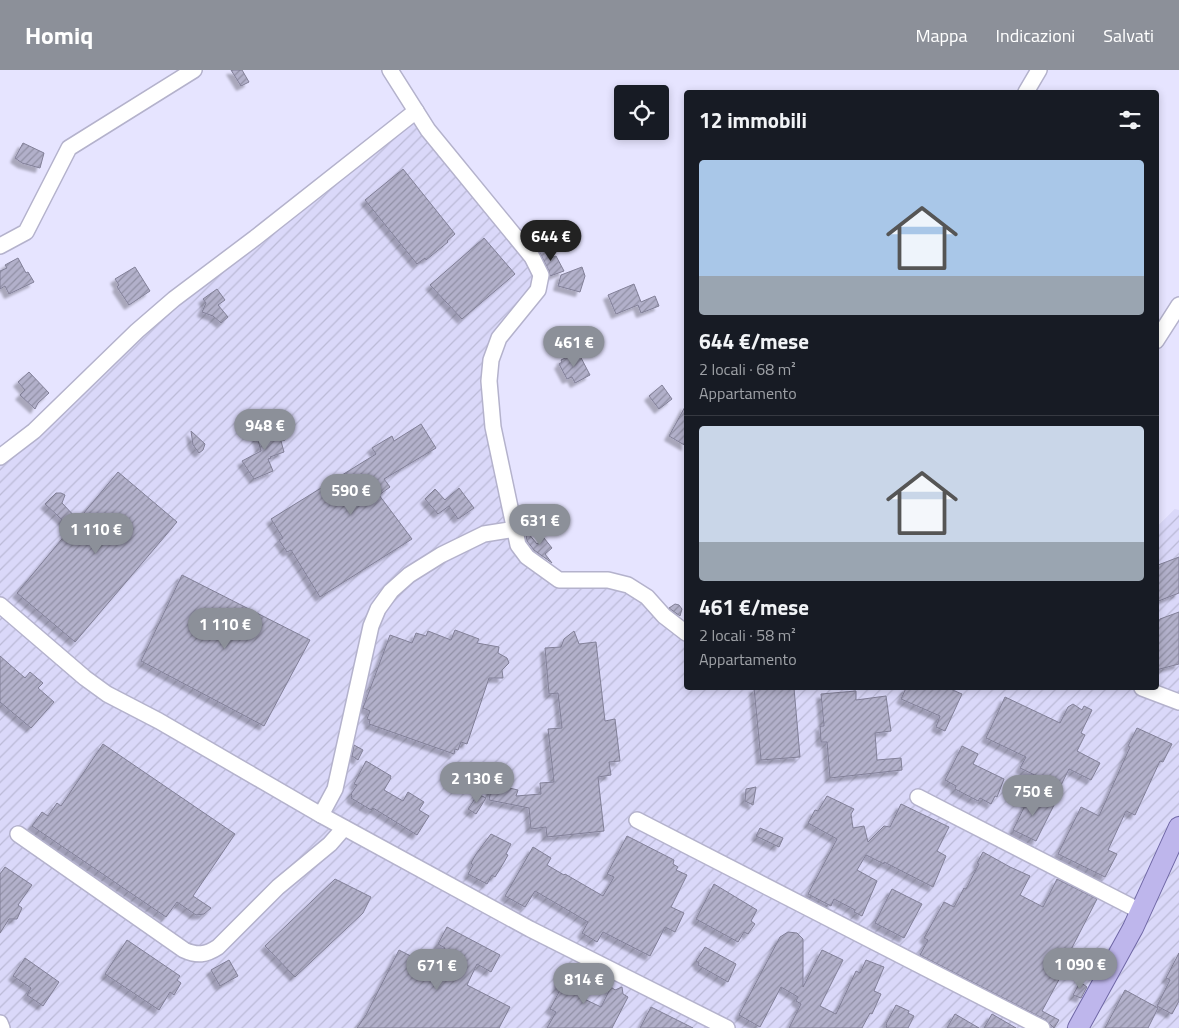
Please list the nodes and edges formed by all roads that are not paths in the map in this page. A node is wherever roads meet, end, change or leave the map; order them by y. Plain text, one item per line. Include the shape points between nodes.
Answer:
1 (194, 70) edge
2 (390, 70) edge
3 (1039, 70) edge
4 (1027, 90) edge
5 (416, 110) junction
6 (0, 246) edge
7 (1179, 306) edge
8 (1159, 336) edge
9 (0, 457) edge
10 (516, 529) junction
11 (0, 605) edge
12 (684, 631) edge
13 (1147, 690) edge
14 (1179, 702) edge
15 (918, 797) dead end
16 (321, 815) junction
17 (637, 820) dead end
18 (1179, 827) edge
19 (344, 828) junction
20 (18, 834) dead end
21 (1140, 911) junction
22 (0, 1023) edge
23 (2, 1028) edge
24 (727, 1028) edge
25 (1042, 1028) edge
26 (1078, 1028) edge

1 - 6 street via 69,148 26,232
2 - 5 street
3 - 4 street
5 - 9 street via 174,299 34,431
5 - 10 street via 428,130 532,257 541,275 538,290 499,338 491,360 489,381 493,427
7 - 8 street
10 - 12 street via 518,545 524,555 559,580 608,580 628,585 647,597
10 - 16 street via 484,534 441,555 409,575 386,597 371,626 335,789
11 - 16 street via 107,694
13 - 14 street
15 - 21 street
16 - 19 street
17 - 25 street
18 - 21 main road
19 - 20 street via 218,947 202,955 184,950
19 - 24 street via 530,929
21 - 26 main road
22 - 23 street

